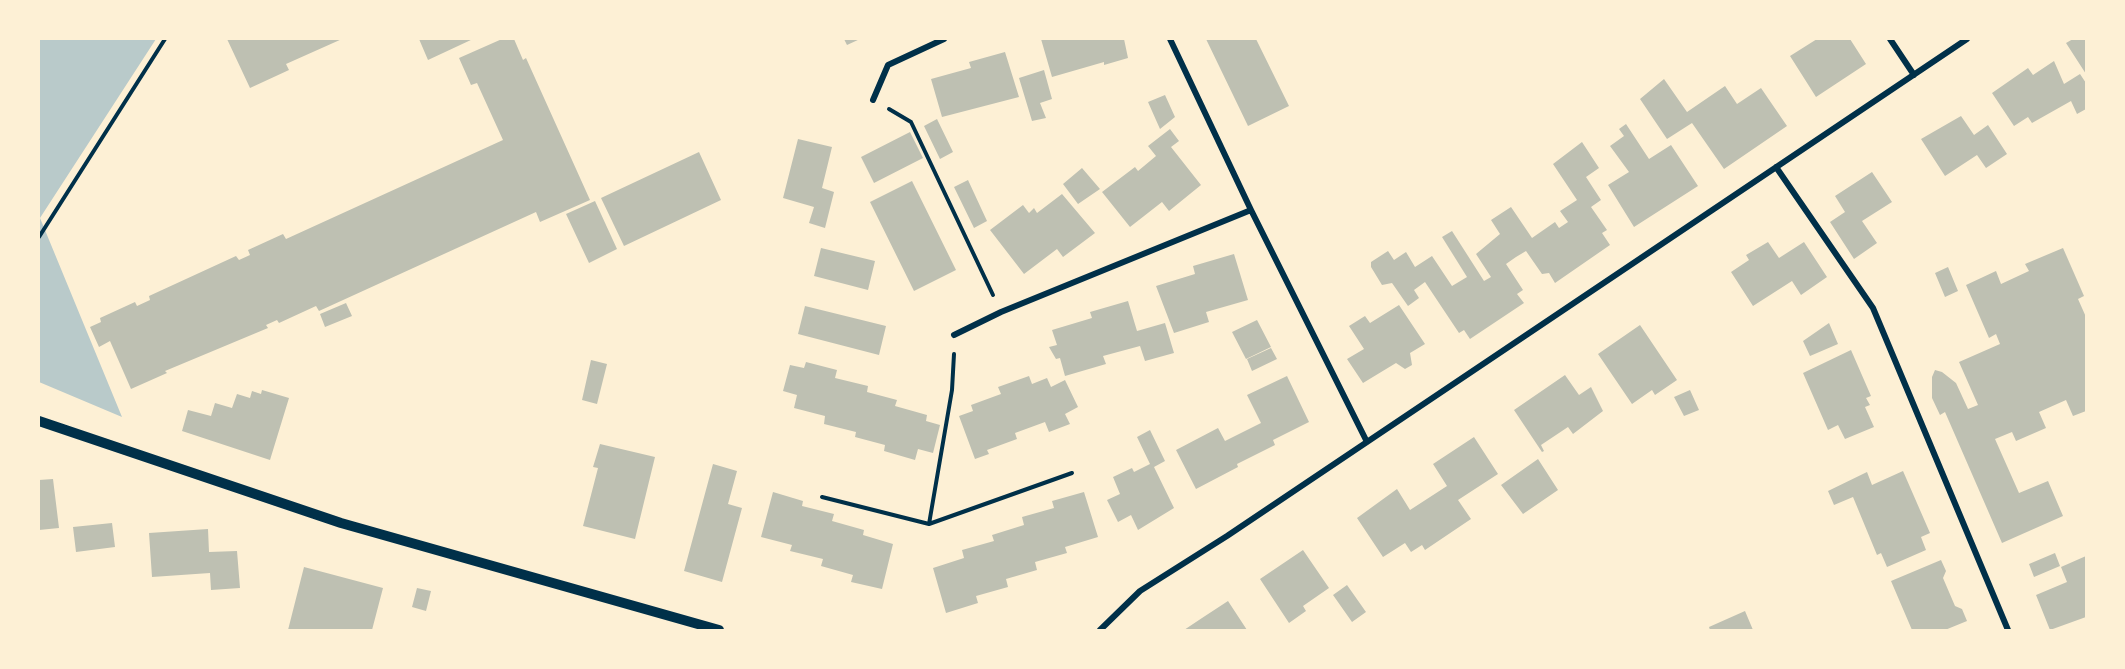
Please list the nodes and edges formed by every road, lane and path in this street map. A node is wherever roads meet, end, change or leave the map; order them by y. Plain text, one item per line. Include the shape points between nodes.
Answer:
1 (165, 39) edge
2 (944, 39) edge
3 (1170, 39) edge
4 (1890, 39) edge
5 (1967, 39) edge
6 (1914, 75) junction
7 (873, 100) joint
8 (1776, 167) junction
9 (1251, 210) junction
10 (39, 237) edge
11 (1001, 312) junction
12 (954, 335) joint
13 (39, 422) edge
14 (1367, 442) junction
15 (1072, 473) dead end
16 (822, 497) dead end
17 (928, 524) junction
18 (719, 630) edge
19 (1100, 630) edge
20 (2008, 630) edge

1 - 10 path
2 - 7 street via 888,65
3 - 9 street
4 - 6 street
5 - 6 street
6 - 8 street
7 - 11 path via 911,122
8 - 14 street
8 - 20 street via 1873,308
9 - 11 street
9 - 14 street
11 - 12 street
12 - 17 path via 952,390
13 - 18 street via 341,523
14 - 19 street via 1140,591
15 - 17 path
16 - 17 path

